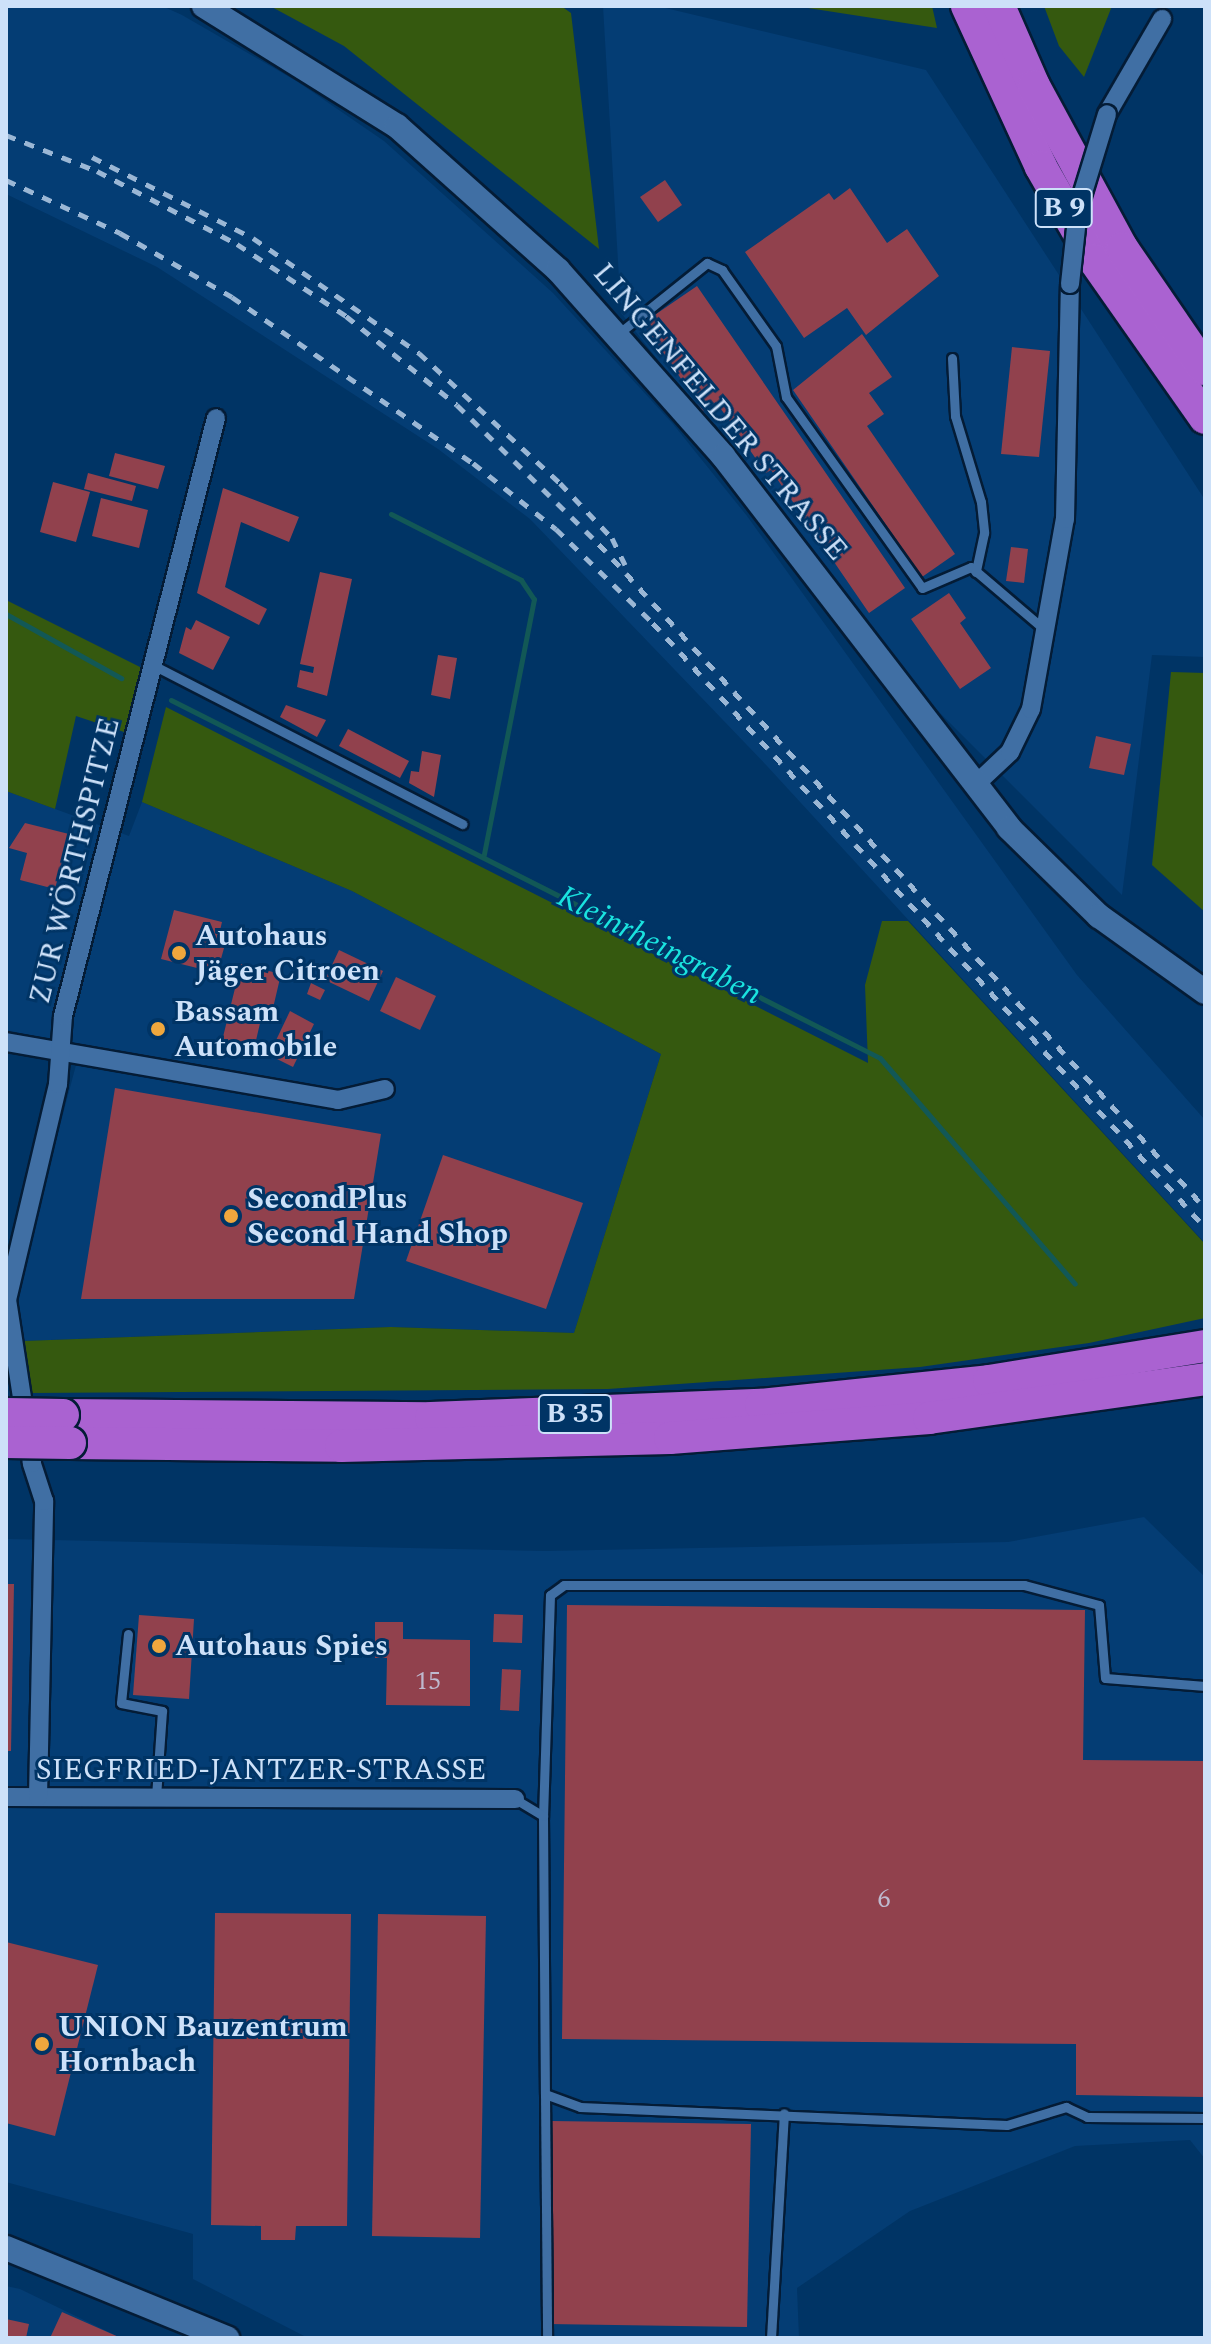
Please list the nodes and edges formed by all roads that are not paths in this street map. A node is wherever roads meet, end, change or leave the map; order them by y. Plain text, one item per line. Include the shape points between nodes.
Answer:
1 (204, 6) edge
2 (967, 6) edge
3 (999, 6) edge
4 (1166, 12) edge
5 (618, 334) junction
6 (952, 358) dead end
7 (1205, 369) edge
8 (216, 418) dead end
9 (1205, 418) edge
10 (976, 572) junction
11 (1045, 630) junction
12 (153, 665) junction
13 (975, 785) junction
14 (463, 824) dead end
15 (1205, 992) edge
16 (6, 1042) edge
17 (63, 1053) junction
18 (385, 1089) dead end
19 (1205, 1346) edge
20 (1205, 1379) edge
21 (6, 1414) edge
22 (67, 1429) junction
23 (6, 1442) edge
24 (128, 1634) dead end
25 (1205, 1686) edge
26 (6, 1797) edge
27 (38, 1797) junction
28 (156, 1797) junction
29 (515, 1799) joint
30 (543, 1816) junction
31 (545, 2094) junction
32 (784, 2113) junction
33 (1205, 2118) edge
34 (6, 2248) edge
35 (227, 2338) edge
36 (547, 2338) edge
37 (771, 2338) edge

1 - 5 main road, LINGENFELDER STRASSE via 408,135 525,238
2 - 9 highway, B 9 via 1041,167 1094,260
3 - 7 highway, B 9 via 1034,86 1122,248
4 - 11 street, bridge via 1107,114 1078,209 1070,284 1068,473
5 - 10 lane via 707,263 722,270 776,346 786,397 922,588 971,567
5 - 13 main road, LINGENFELDER STRASSE via 723,456
6 - 10 lane via 955,416 981,502 984,533
8 - 12 street, ZUR WÖRTHSPITZE
10 - 11 lane
11 - 13 street via 1023,729 1010,752
12 - 14 lane
12 - 17 street, ZUR WÖRTHSPITZE via 63,1016
13 - 15 main road, LINGENFELDER STRASSE via 1047,870 1118,931
16 - 17 street
17 - 18 street via 338,1100
17 - 27 street, ZUR WÖRTHSPITZE via 7,1300 32,1463 44,1501
19 - 22 highway, B 35 via 989,1381 746,1406
20 - 22 highway, B 35 via 929,1418 712,1436 402,1445
21 - 22 highway, B 35, bridge
22 - 23 highway, B 35, bridge
24 - 28 lane via 121,1703 162,1711
25 - 30 lane via 1105,1678 1099,1605 1024,1585 564,1585 550,1595
26 - 27 street, SIEGFRIED-JANTZER-STRASSE
27 - 28 street, SIEGFRIED-JANTZER-STRASSE
28 - 29 street, SIEGFRIED-JANTZER-STRASSE
29 - 30 lane
30 - 31 lane
31 - 32 lane via 580,2107
31 - 36 lane
32 - 33 lane via 1007,2125 1066,2107 1087,2117
32 - 37 lane
34 - 35 main road

